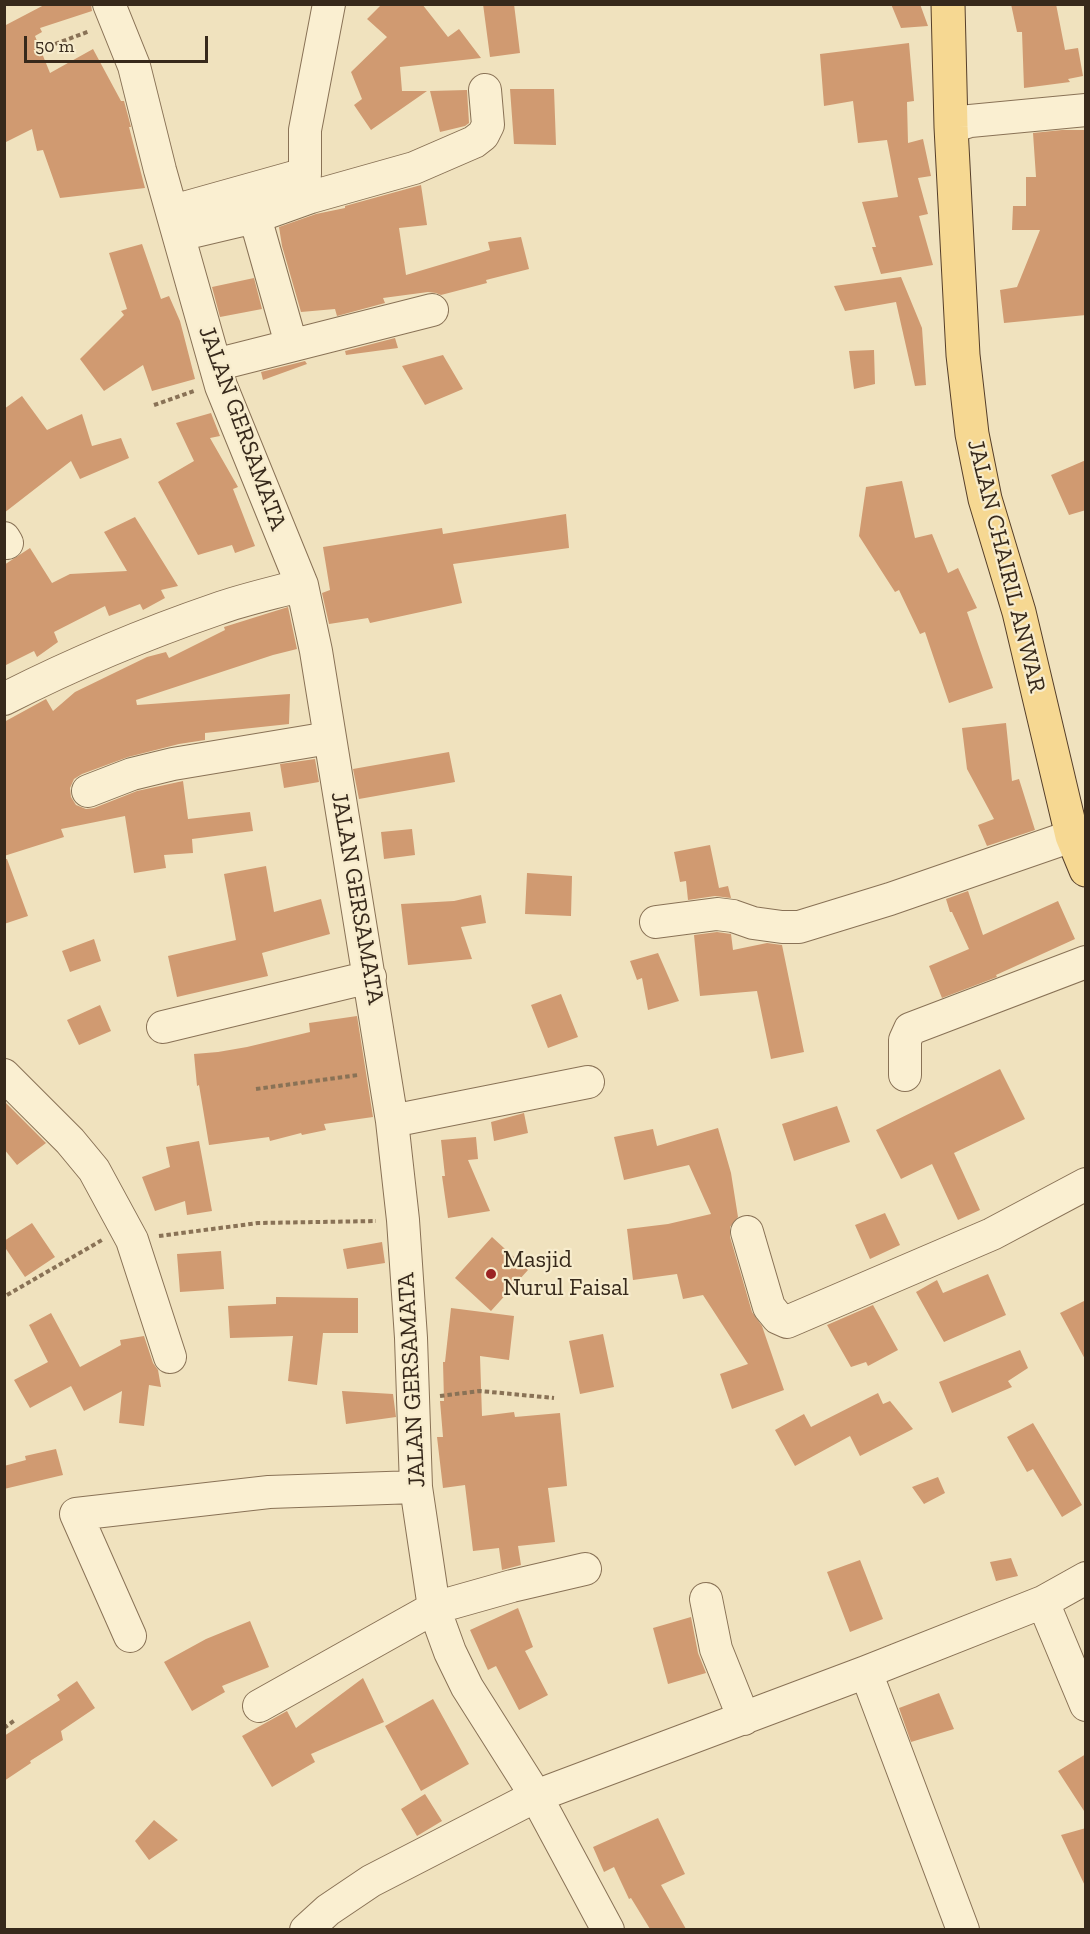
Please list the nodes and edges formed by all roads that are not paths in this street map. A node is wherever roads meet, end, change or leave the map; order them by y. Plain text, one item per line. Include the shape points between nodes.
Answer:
1 (329, 4) edge
2 (948, 4) edge
3 (963, 4) edge
4 (112, 13) edge
5 (485, 90) dead end
6 (1086, 110) edge
7 (961, 124) junction
8 (308, 186) junction
9 (255, 217) junction
10 (176, 223) junction
11 (432, 310) dead end
12 (291, 344) junction
13 (218, 375) junction
14 (302, 585) junction
15 (4, 699) edge
16 (329, 738) junction
17 (88, 791) dead end
18 (1079, 834) edge
19 (1086, 870) edge
20 (656, 922) dead end
21 (1086, 962) edge
22 (370, 977) junction
23 (163, 1028) dead end
24 (4, 1075) edge
25 (905, 1075) dead end
26 (588, 1082) dead end
27 (392, 1122) junction
28 (1086, 1184) edge
29 (747, 1232) dead end
30 (170, 1357) dead end
31 (416, 1487) junction
32 (585, 1569) dead end
33 (1086, 1578) edge
34 (706, 1599) dead end
35 (1043, 1602) junction
36 (434, 1608) junction
37 (130, 1636) dead end
38 (866, 1672) junction
39 (1086, 1705) edge
40 (259, 1706) dead end
41 (744, 1719) junction
42 (536, 1796) junction
43 (306, 1929) edge
44 (608, 1929) edge
45 (963, 1929) edge

1 - 8 street via 305,130
2 - 7 main road, JALAN CHAIRIL ANWAR
3 - 7 main road, JALAN CHAIRIL ANWAR
4 - 10 street, JALAN GERSAMATA via 134,66
5 - 8 street via 488,125 474,142 414,168
6 - 7 street
7 - 18 main road, JALAN CHAIRIL ANWAR via 984,422 995,488
8 - 9 street
8 - 10 street
9 - 10 street
9 - 12 street
10 - 13 street, JALAN GERSAMATA
11 - 12 street
12 - 13 street
13 - 14 street, JALAN GERSAMATA
14 - 15 street via 219,608 144,636
14 - 16 street, JALAN GERSAMATA
16 - 17 street via 173,764
16 - 22 street, JALAN GERSAMATA
18 - 19 main road, JALAN CHAIRIL ANWAR
18 - 20 street via 800,927 753,923 717,914
21 - 25 street via 910,1029 905,1040
22 - 23 street
22 - 27 street, JALAN GERSAMATA
24 - 30 street via 94,1170 129,1233
26 - 27 street
27 - 31 street, JALAN GERSAMATA via 404,1220
28 - 29 street via 992,1234 787,1322 769,1307
31 - 36 street, JALAN GERSAMATA
31 - 37 street via 269,1492 75,1514
32 - 36 street
33 - 35 street
34 - 41 street via 716,1648
35 - 38 street
35 - 39 street
36 - 40 street
36 - 42 street, JALAN GERSAMATA via 467,1687
38 - 41 street
38 - 45 street
41 - 42 street
42 - 43 street via 371,1881
42 - 44 street, JALAN GERSAMATA

